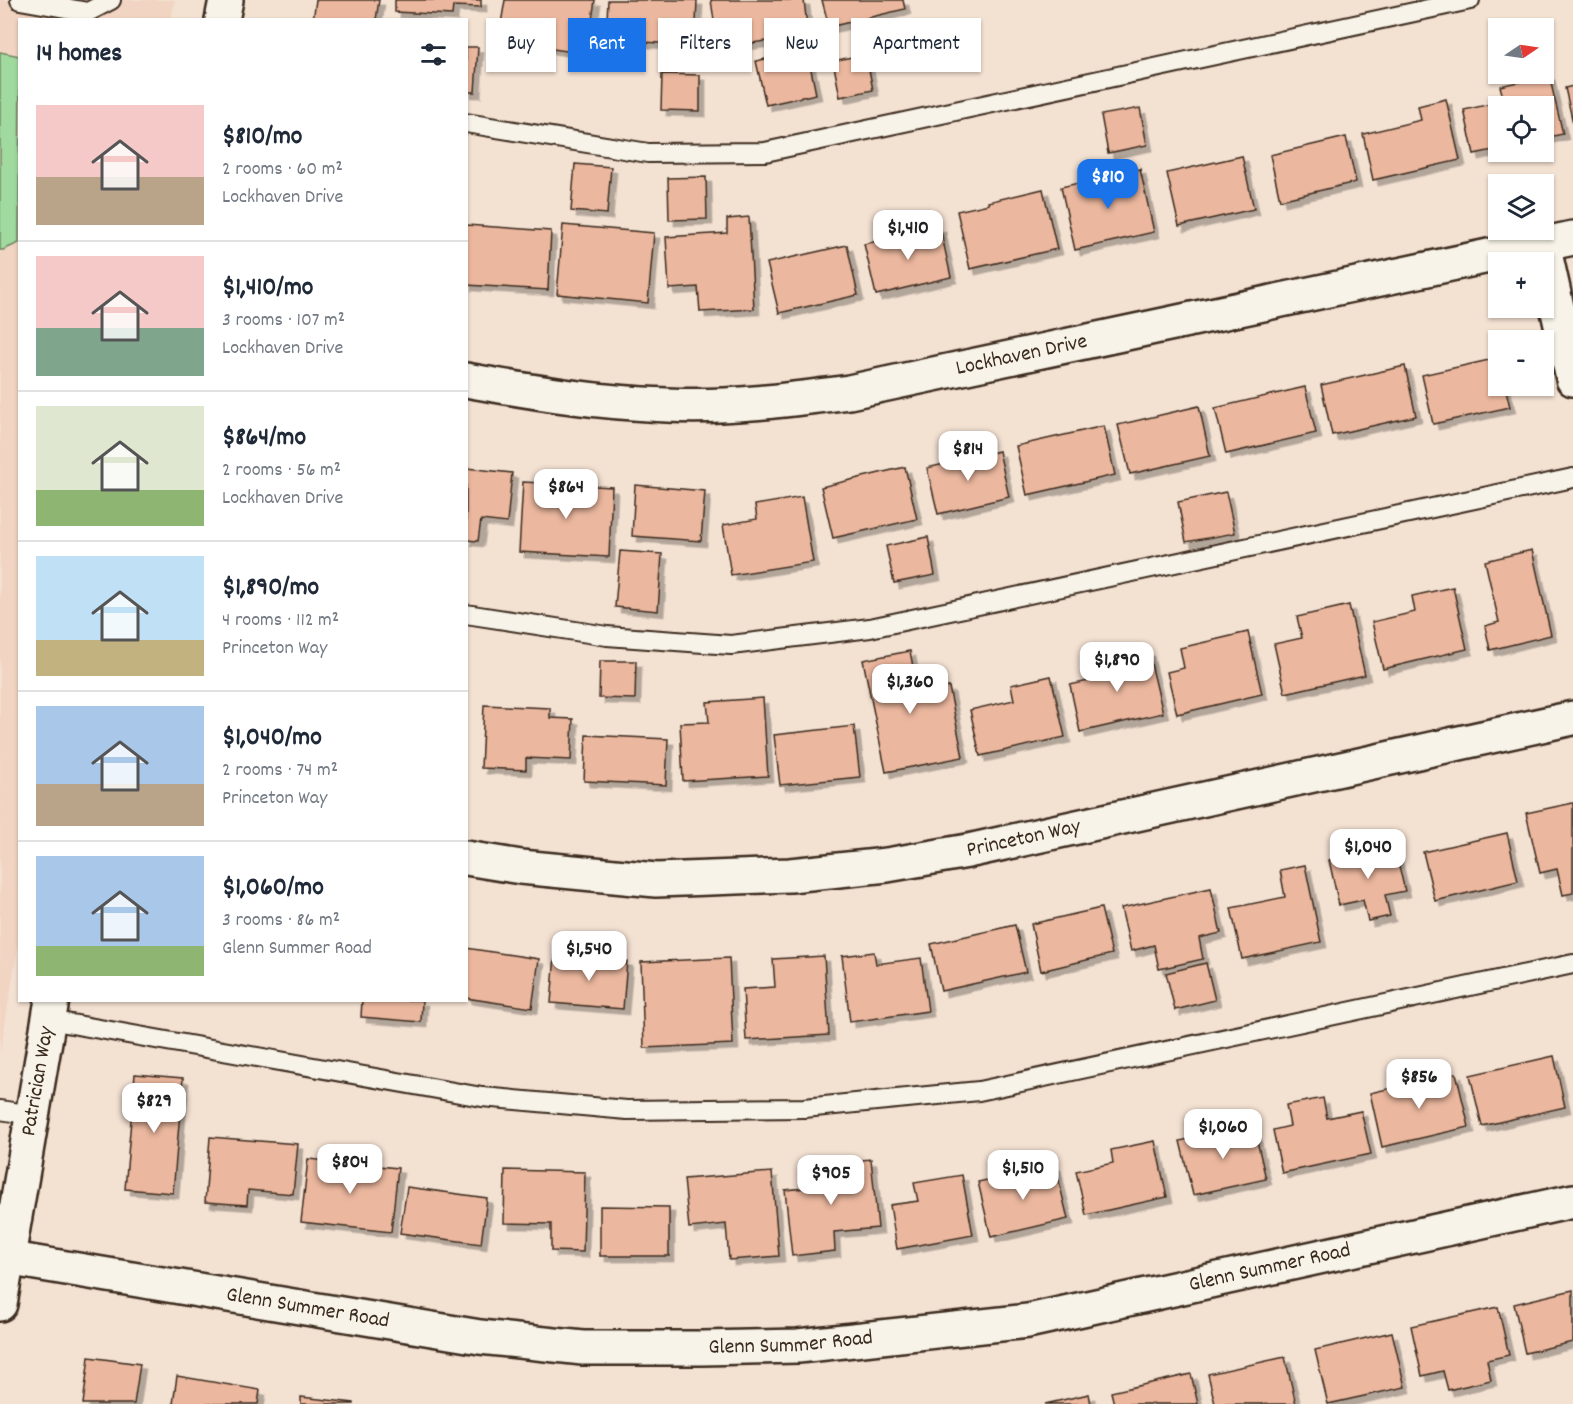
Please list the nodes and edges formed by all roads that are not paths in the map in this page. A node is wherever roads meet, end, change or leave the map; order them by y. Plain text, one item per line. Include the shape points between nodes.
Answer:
1 (20, 0) edge
2 (111, 0) edge
3 (226, 0) edge
4 (1470, 0) edge
5 (222, 18) edge
6 (468, 123) edge
7 (1558, 241) edge
8 (1573, 379) edge
9 (468, 380) edge
10 (1573, 478) edge
11 (468, 614) edge
12 (1573, 718) edge
13 (468, 858) edge
14 (1573, 964) edge
15 (51, 1010) edge
16 (0, 1110) edge
17 (32, 1115) junction
18 (1573, 1201) edge
19 (4, 1258) edge
20 (0, 1304) edge

1 - 2 lane via 88,12
3 - 5 street
4 - 6 lane via 765,152 648,153
7 - 8 street
7 - 9 street, Lockhaven Drive via 849,392 770,402 667,405 550,395
10 - 11 lane via 870,628 731,645 607,636
12 - 13 street, Princeton Way via 968,851 887,865 790,875 656,880
14 - 15 lane via 979,1091 804,1108 627,1110 482,1097
15 - 17 street, Patrician Way
16 - 17 lane
17 - 19 street, Patrician Way
18 - 19 street, Glenn Summer Road via 1028,1321 786,1346 583,1348 480,1337
19 - 20 street, Patrician Way

